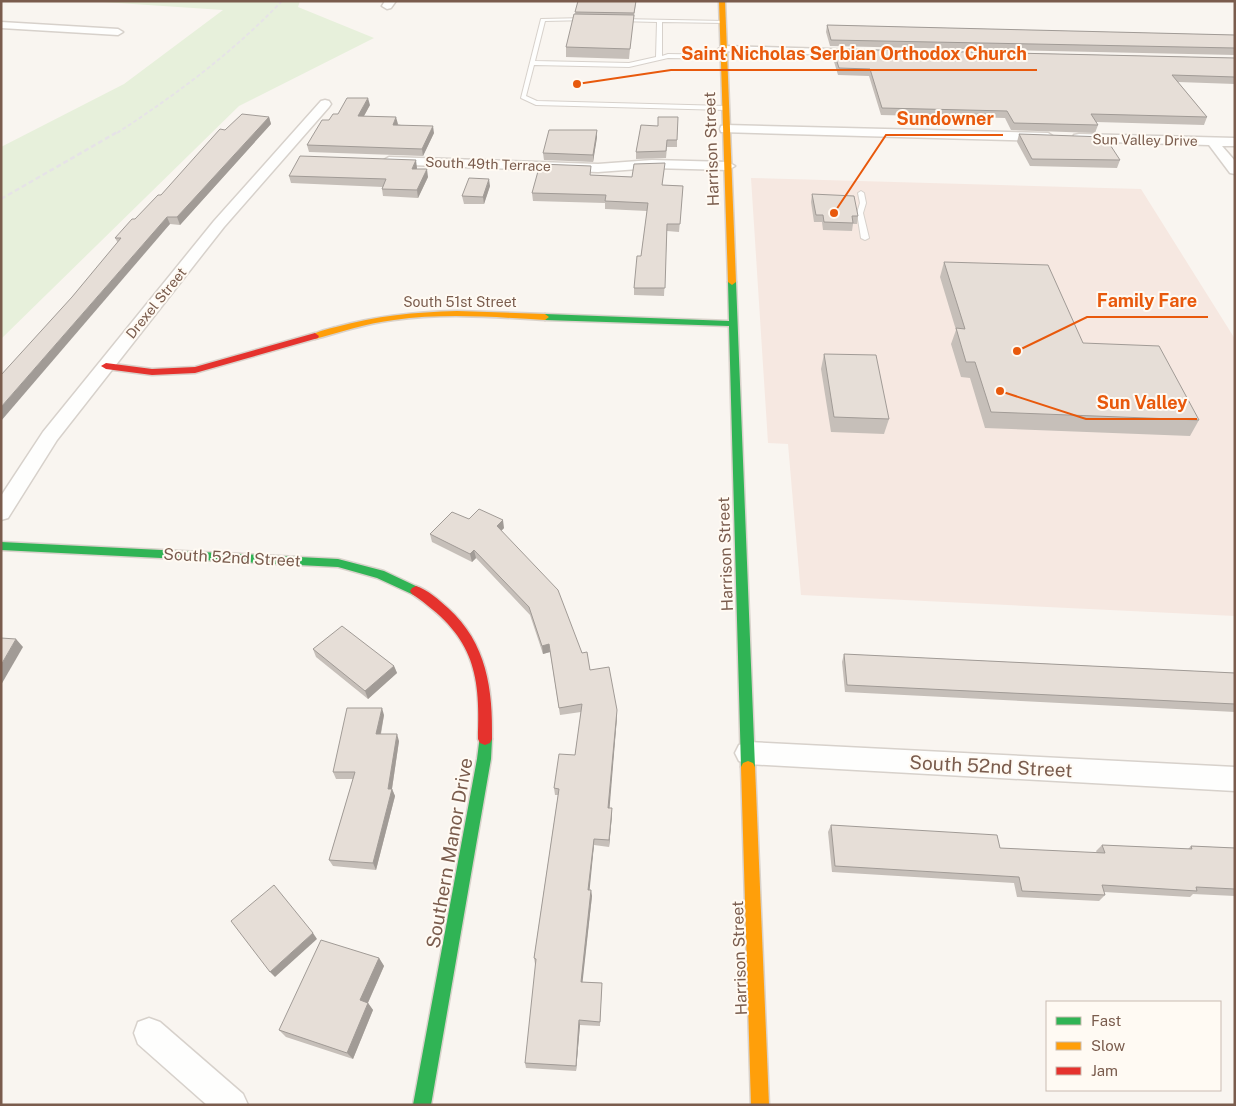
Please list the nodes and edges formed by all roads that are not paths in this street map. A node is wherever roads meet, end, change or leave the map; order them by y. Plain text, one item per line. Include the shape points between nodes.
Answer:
1 (722, 1) edge
2 (595, 19) edge
3 (614, 20) edge
4 (660, 20) junction
5 (723, 22) junction
6 (1, 25) edge
7 (118, 32) dead end
8 (724, 53) junction
9 (869, 53) edge
10 (659, 57) junction
11 (532, 63) junction
12 (325, 104) dead end
13 (726, 108) junction
14 (726, 129) junction
15 (1212, 141) junction
16 (1235, 142) edge
17 (279, 157) junction
18 (296, 158) dead end
19 (372, 160) edge
20 (728, 166) junction
21 (1235, 170) edge
22 (861, 193) dead end
23 (865, 238) dead end
24 (733, 324) junction
25 (106, 366) junction
26 (1, 513) edge
27 (1, 546) edge
28 (448, 614) joint
29 (748, 753) junction
30 (1235, 779) edge
31 (149, 1033) dead end
32 (232, 1105) edge
33 (422, 1105) edge
34 (760, 1105) edge

1 - 5 main road, Harrison Street
2 - 11 lane via 543,20
3 - 4 lane
4 - 5 lane
4 - 10 lane
5 - 8 main road, Harrison Street
6 - 7 street
8 - 9 street
8 - 10 lane
8 - 13 main road, Harrison Street
10 - 11 lane via 629,65
11 - 13 lane via 523,97 536,103
12 - 17 street, Drexel Street
13 - 14 main road, Harrison Street
14 - 15 street, Sun Valley Drive
14 - 20 main road, Harrison Street
15 - 16 street, Sun Valley Drive
15 - 21 street
17 - 18 street
17 - 25 street, Drexel Street via 219,224
19 - 20 street, South 49th Terrace via 598,168 652,164
20 - 24 main road, Harrison Street
22 - 23 lane via 860,213
24 - 25 main road, South 51st Street via 461,314 404,316 345,327 195,370 152,372
24 - 29 main road, Harrison Street
25 - 26 street, Drexel Street via 50,436
27 - 28 main road, South 52nd Street via 338,563 397,579 421,592
28 - 33 main road, Southern Manor Drive via 476,654 483,680 486,725 482,768
29 - 30 street, South 52nd Street
29 - 34 main road, Harrison Street
31 - 32 street

